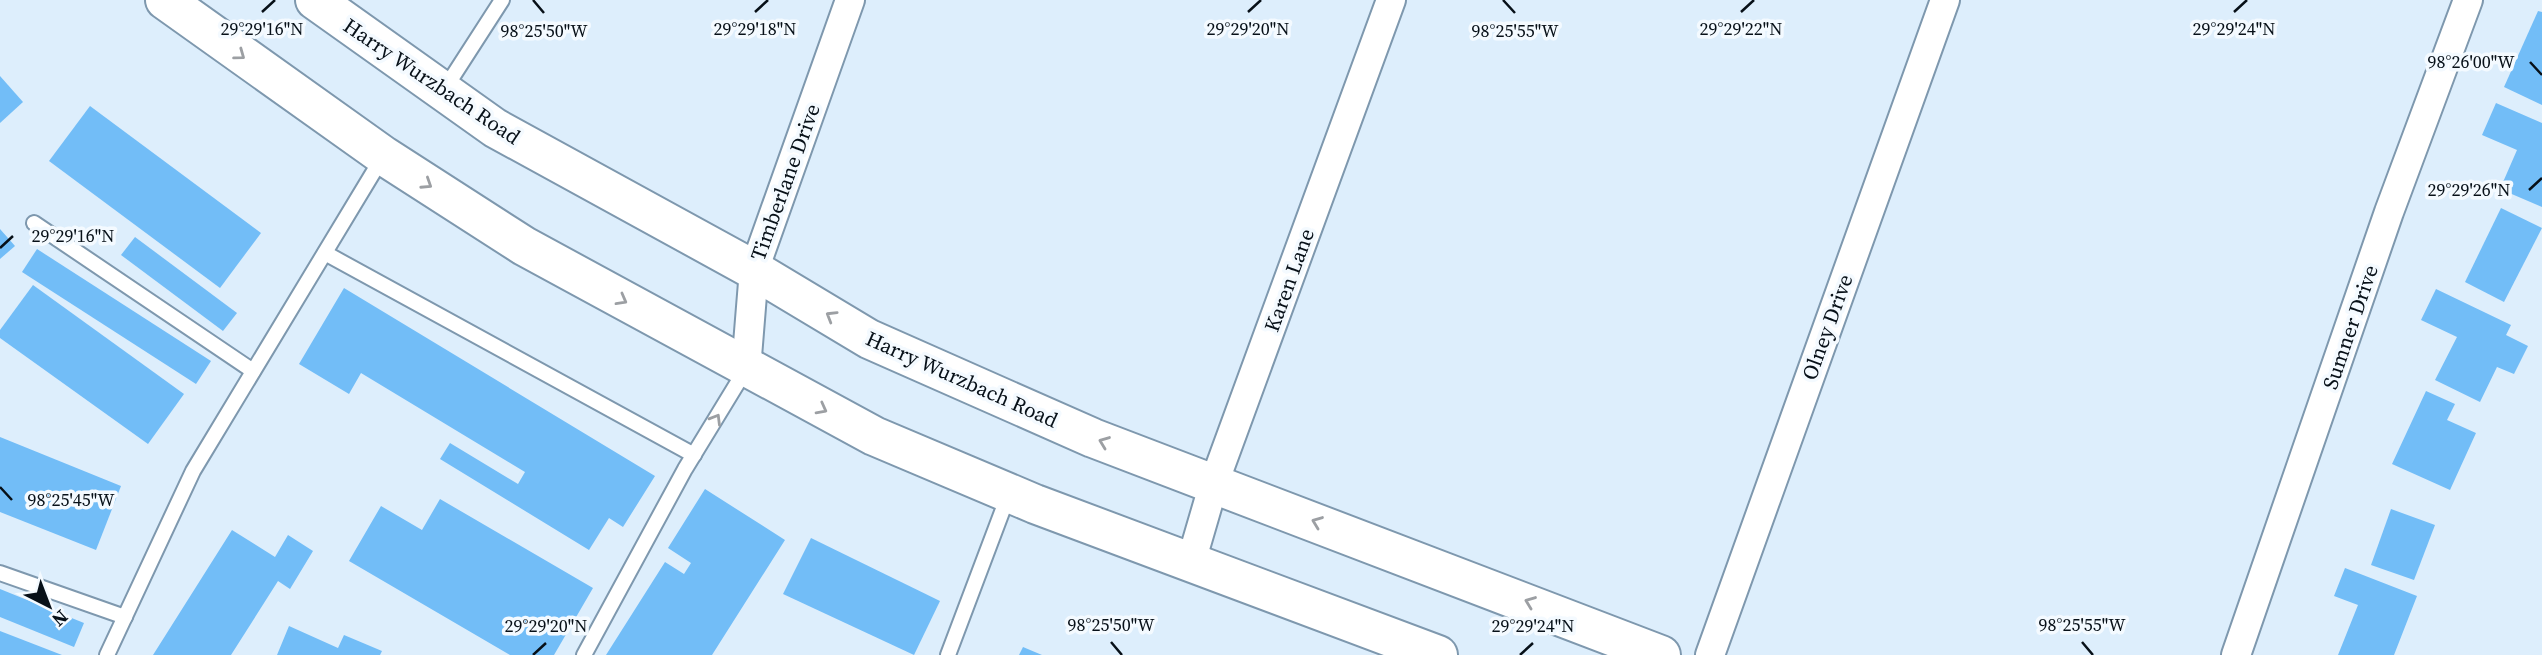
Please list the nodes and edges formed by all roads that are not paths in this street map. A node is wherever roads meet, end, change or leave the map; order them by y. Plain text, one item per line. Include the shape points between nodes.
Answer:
1 (165, 0) edge
2 (315, 0) edge
3 (502, 0) edge
4 (850, 0) edge
5 (1391, 0) edge
6 (1945, 0) edge
7 (2468, 0) edge
8 (443, 91) junction
9 (384, 156) junction
10 (34, 223) dead end
11 (325, 253) junction
12 (754, 270) junction
13 (746, 369) junction
14 (253, 371) junction
15 (694, 455) junction
16 (1214, 483) junction
17 (1009, 494) junction
18 (1191, 562) junction
19 (0, 573) edge
20 (125, 617) junction
21 (107, 655) edge
22 (584, 655) edge
23 (947, 655) edge
24 (1438, 655) edge
25 (1661, 655) edge
26 (1710, 655) edge
27 (2236, 655) edge

1 -> 9 main road
2 - 8 main road, Harry Wurzbach Road
3 - 8 lane
4 - 12 street, Timberlane Drive
5 - 16 street, Karen Lane
6 - 26 street, Olney Drive
7 - 27 street, Sumner Drive via 2389,212
8 - 12 main road, Harry Wurzbach Road via 495,128
9 - 11 lane
9 -> 13 main road via 524,246
10 - 14 lane
11 - 14 lane
11 - 15 lane
12 - 13 street, Timberlane Drive
16 -> 12 main road, Harry Wurzbach Road via 1093,438 870,339
15 -> 13 lane
13 -> 17 main road via 874,436
14 - 20 lane via 193,471
15 - 22 lane
16 - 18 street, Karen Lane
25 -> 16 main road, Harry Wurzbach Road
17 - 18 main road
17 - 23 lane
18 - 24 main road
19 - 20 lane
20 - 21 lane

